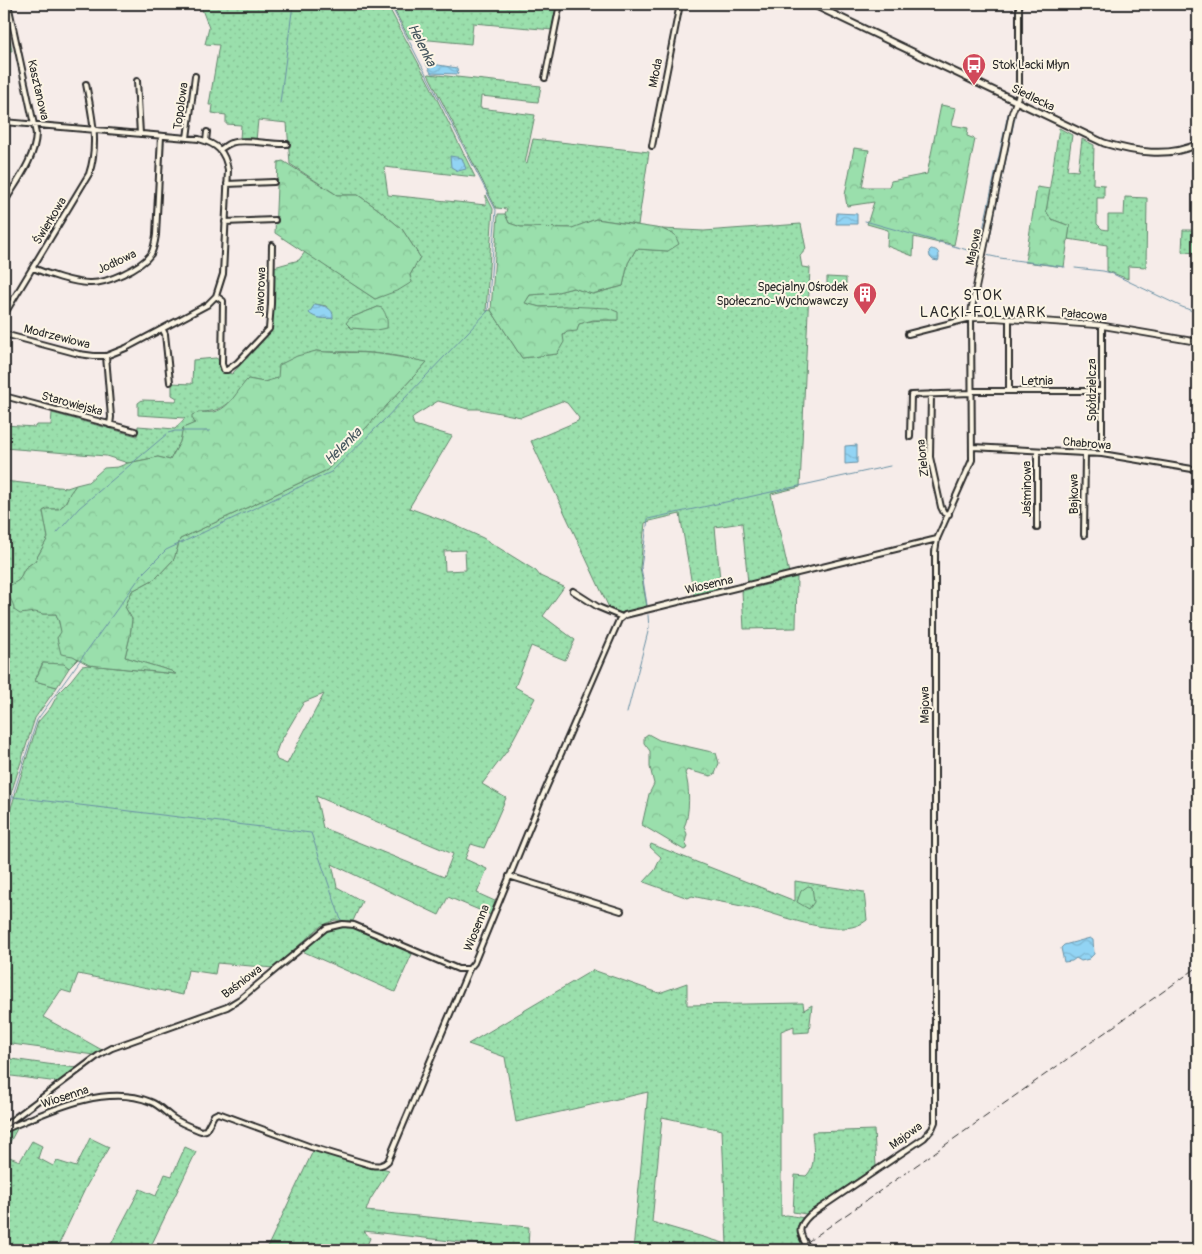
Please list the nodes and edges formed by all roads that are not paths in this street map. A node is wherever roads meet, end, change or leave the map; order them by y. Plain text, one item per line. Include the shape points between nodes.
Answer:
1 (8, 4) edge
2 (560, 4) edge
3 (680, 4) edge
4 (812, 4) edge
5 (1020, 4) edge
6 (195, 76) dead end
7 (545, 78) dead end
8 (137, 81) dead end
9 (86, 84) dead end
10 (1016, 102) junction
11 (4, 122) edge
12 (36, 126) junction
13 (94, 130) junction
14 (207, 132) dead end
15 (140, 134) junction
16 (161, 136) junction
17 (187, 138) junction
18 (206, 141) junction
19 (287, 144) dead end
20 (1198, 144) edge
21 (652, 146) dead end
22 (221, 149) junction
23 (274, 182) dead end
24 (227, 184) junction
25 (4, 203) edge
26 (275, 220) dead end
27 (225, 222) junction
28 (272, 245) dead end
29 (33, 268) junction
30 (216, 296) junction
31 (4, 315) edge
32 (972, 318) junction
33 (1009, 319) junction
34 (1102, 326) junction
35 (163, 330) junction
36 (4, 334) edge
37 (908, 334) dead end
38 (1198, 342) edge
39 (106, 356) junction
40 (170, 382) dead end
41 (1009, 391) junction
42 (1102, 391) junction
43 (972, 392) junction
44 (931, 394) junction
45 (4, 396) edge
46 (110, 425) junction
47 (135, 431) dead end
48 (910, 437) dead end
49 (973, 447) junction
50 (1037, 451) junction
51 (1085, 453) junction
52 (1102, 454) junction
53 (1198, 470) edge
54 (949, 514) junction
55 (1037, 528) dead end
56 (1084, 534) dead end
57 (937, 539) junction
58 (573, 591) dead end
59 (622, 617) junction
60 (509, 876) junction
61 (622, 911) dead end
62 (469, 969) junction
63 (4, 1126) edge
64 (4, 1130) edge
65 (809, 1250) edge

1 - 12 street, Kasztanowa
2 - 7 street
3 - 21 street, Młoda
4 - 10 main road, Siedlecka
5 - 10 street via 1019,94
6 - 17 street, Topolowa
8 - 15 street
9 - 13 street
10 - 20 main road, Siedlecka via 1123,149 1163,152
10 - 32 street, Majowa
11 - 12 street, Topolowa
12 - 13 street, Topolowa
12 - 25 street, Kasztanowa via 34,151
13 - 15 street, Topolowa
13 - 29 street, Świerkowa via 95,149 89,174
14 - 18 street
15 - 16 street, Topolowa
16 - 17 street, Topolowa
16 - 29 street, Jodłowa via 156,235 154,247 145,260 110,279 91,283
17 - 18 street, Topolowa
18 - 22 street, Topolowa
19 - 22 street via 239,141
22 - 24 street via 228,170
23 - 24 street
24 - 27 street
26 - 27 street
27 - 30 street via 223,274
28 - 30 street, Jaworowa via 269,330 227,370 222,367 223,301
29 - 31 street, Świerkowa
30 - 35 street, Modrzewiowa via 201,309
32 - 33 street, Pałacowa
32 - 37 street, Pałacowa
32 - 43 street, Majowa
33 - 34 street, Pałacowa
33 - 41 street
34 - 38 street, Pałacowa
34 - 42 street, Spółdzielcza
35 - 39 street, Modrzewiowa
35 - 40 street
36 - 39 street, Modrzewiowa via 79,354
39 - 46 street, Modrzewiowa
41 - 42 street, Letnia
41 - 43 street, Letnia
42 - 52 street, Spółdzielcza
43 - 44 street, Letnia
43 - 49 street, Majowa
44 - 48 street, Letnia via 912,395
44 - 54 street, Zielona via 930,457 941,507 944,513
45 - 46 street, Starowiejska
46 - 47 street, Starowiejska
49 - 50 street, Chabrowa
49 - 54 street, Majowa via 967,474
50 - 51 street, Chabrowa
50 - 55 street, Jaśminowa
51 - 52 street, Chabrowa
51 - 56 street, Bajkowa
52 - 53 street, Chabrowa
54 - 57 street, Majowa
57 - 59 street, Wiosenna
57 - 65 street, Majowa via 935,1122 924,1138 808,1216 800,1228
58 - 59 street
59 - 60 street, Wiosenna via 615,626
60 - 61 street
60 - 62 street, Wiosenna via 474,964
62 - 63 street, Baśniowa via 458,969 354,925 326,928 227,1007 112,1048
62 - 64 street, Wiosenna via 385,1164 378,1166 311,1147 218,1113 206,1130 201,1131 173,1118 153,1103 133,1097 92,1098

